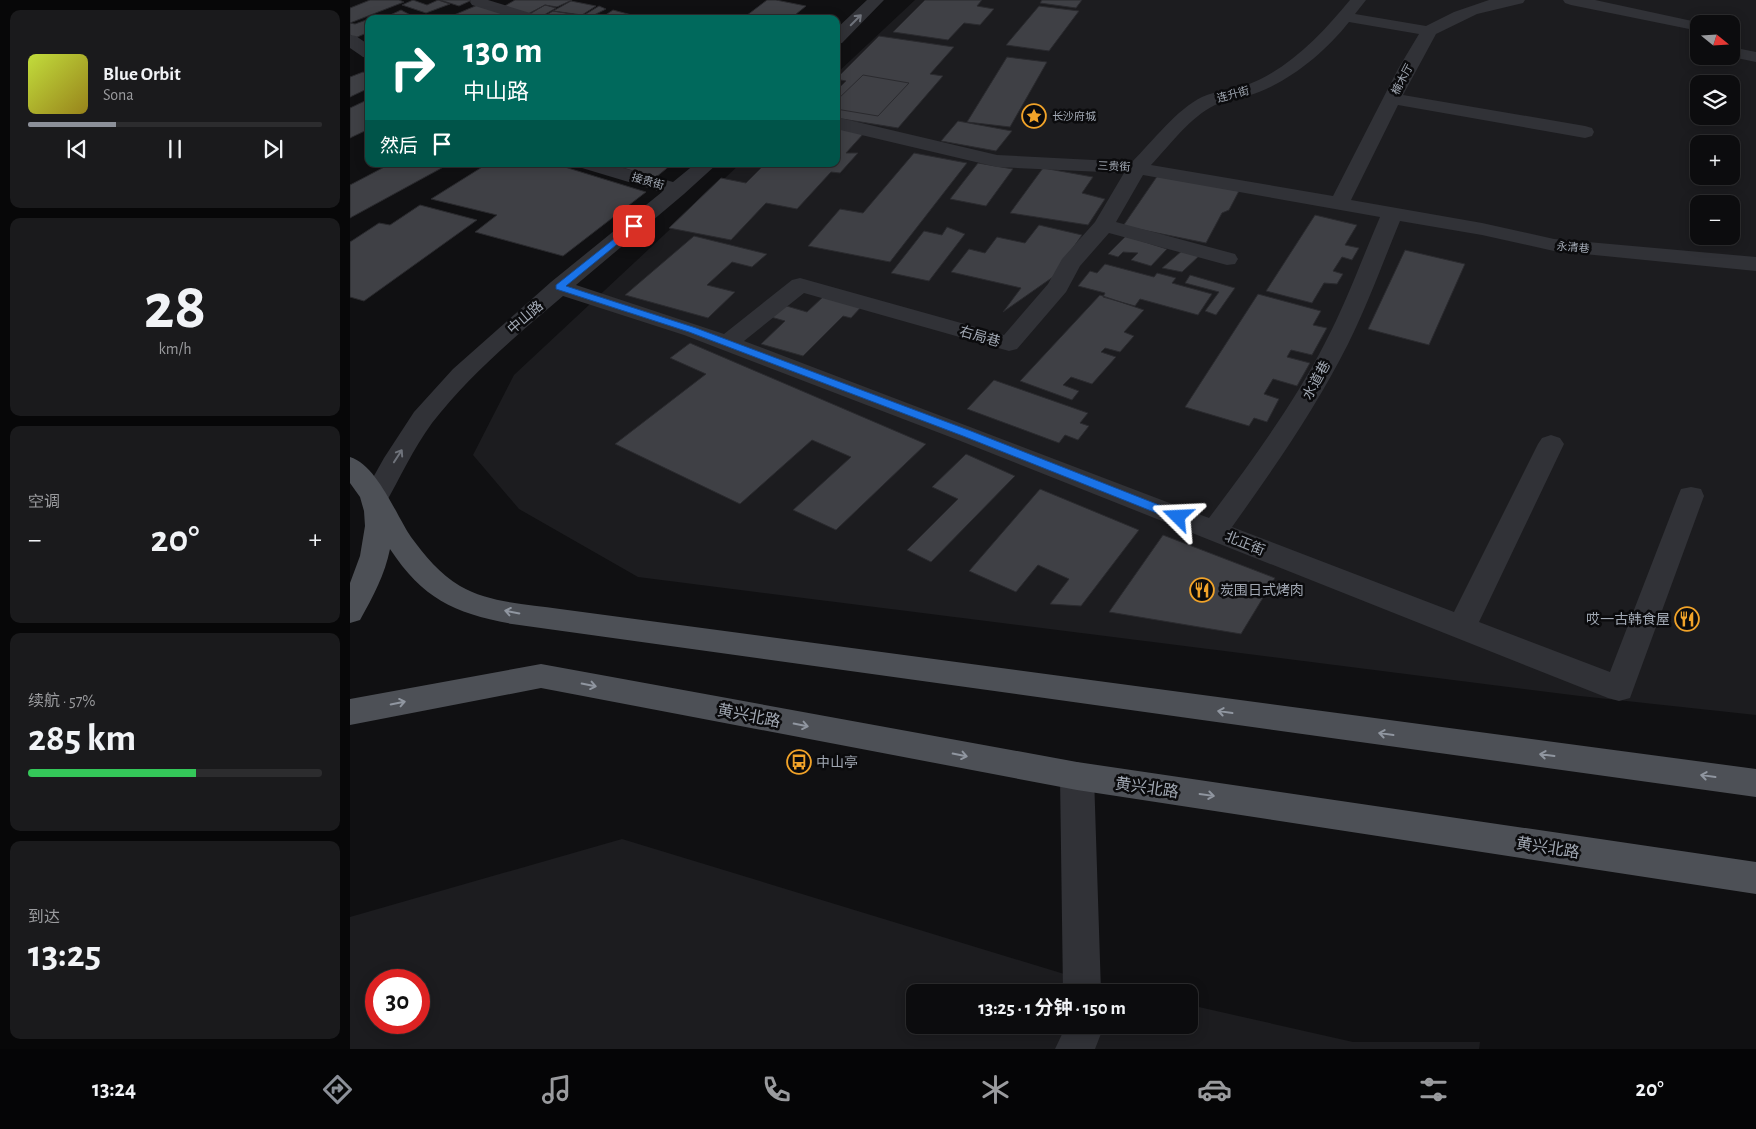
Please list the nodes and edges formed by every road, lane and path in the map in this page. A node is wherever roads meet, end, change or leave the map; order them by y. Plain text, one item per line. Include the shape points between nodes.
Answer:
1 (480, 0) edge
2 (876, 0) edge
3 (1358, 0) edge
4 (1517, 0) edge
5 (1571, 0) edge
6 (1652, 0) edge
7 (521, 15) edge
8 (1644, 15) junction
9 (1346, 17) junction
10 (1690, 24) edge
11 (1429, 31) junction
12 (840, 35) edge
13 (350, 40) edge
14 (365, 50) edge
15 (1740, 54) edge
16 (1756, 57) edge
17 (1392, 99) junction
18 (840, 124) edge
19 (1585, 132) dead end
20 (599, 167) edge
21 (704, 167) edge
22 (1137, 168) junction
23 (677, 190) junction
24 (1339, 204) junction
25 (1392, 214) junction
26 (1104, 226) junction
27 (1227, 259) dead end
28 (1756, 264) edge
29 (560, 287) junction
30 (727, 344) junction
31 (1551, 444) dead end
32 (350, 466) edge
33 (1691, 496) dead end
34 (374, 499) junction
35 (1214, 531) junction
36 (350, 612) edge
37 (1461, 628) junction
38 (350, 712) edge
39 (1077, 776) junction
40 (1756, 783) edge
41 (1756, 878) edge
42 (1082, 984) edge
43 (1082, 1034) edge
44 (1076, 1049) edge

1 - 7 street via 478,2
12 -> 2 street
3 - 9 street, 连升街
4 - 11 street via 1500,1 1443,22
5 - 8 street
6 - 8 street
8 - 10 street
9 - 11 street
9 - 22 street, 连升街 via 1314,49 1268,82 1208,101 1189,115
11 - 17 street, 楠木厅
13 - 14 street
15 - 16 street
17 - 19 street
17 - 24 street, 楠木厅
18 - 22 street, 三贵街 via 997,161
20 - 23 street, 接贵街
21 - 23 street, 中山路
22 - 24 street, 三贵街
22 - 26 street, 连升街
23 - 29 street, 中山路
24 - 25 street, 三贵街
25 - 28 street, 永清巷 via 1554,245
25 - 35 street, 水道巷 via 1337,343 1305,401
26 - 27 street
26 - 30 street, 右局巷 via 1070,264 1058,287 1009,344 800,285
29 - 30 street, 北正街
34 -> 29 street, 中山路 via 408,440 442,394
30 - 35 street, 北正街
31 - 37 street
32 - 34 main road
33 - 37 street, 北正街 via 1619,689
34 - 36 main road via 378,525 376,552 366,582
40 -> 34 main road via 507,611 464,601 426,574 407,551
35 - 37 street, 北正街
38 -> 39 main road, 黄兴北路 via 541,676
39 -> 41 main road, 黄兴北路
39 - 42 street
43 - 44 street

